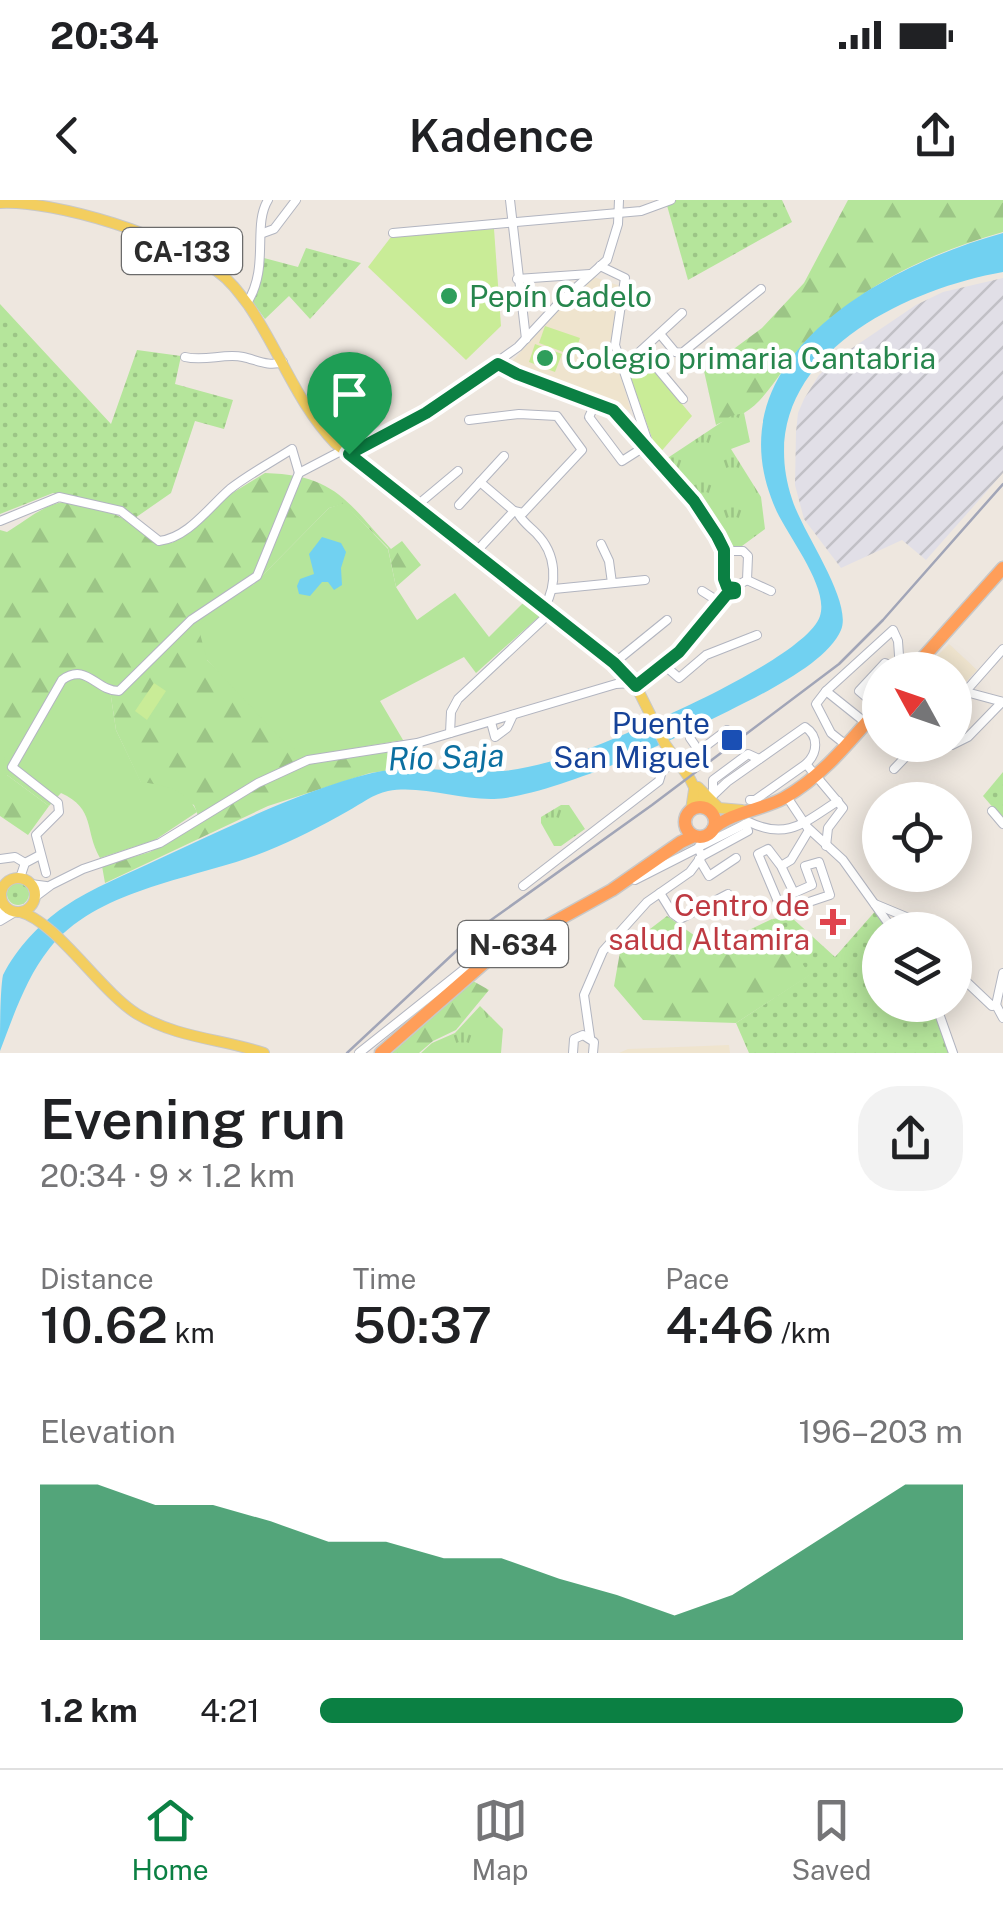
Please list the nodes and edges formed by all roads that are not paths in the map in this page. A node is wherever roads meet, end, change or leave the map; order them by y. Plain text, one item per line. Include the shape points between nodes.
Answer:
1 (268, 200) edge
2 (296, 200) edge
3 (510, 200) edge
4 (620, 200) edge
5 (671, 200) edge
6 (16, 201) edge
7 (0, 203) edge
8 (619, 212) junction
9 (512, 222) junction
10 (263, 233) junction
11 (394, 233) dead end
12 (600, 266) junction
13 (590, 274) junction
14 (517, 279) junction
15 (760, 289) dead end
16 (247, 303) junction
17 (682, 313) dead end
18 (660, 334) junction
19 (526, 340) junction
20 (642, 350) junction
21 (185, 357) dead end
22 (283, 362) junction
23 (498, 364) junction
24 (622, 368) junction
25 (682, 399) dead end
26 (596, 402) junction
27 (469, 420) dead end
28 (640, 420) junction
29 (636, 438) junction
30 (644, 448) junction
31 (346, 452) junction
32 (504, 456) dead end
33 (653, 456) junction
34 (458, 471) dead end
35 (299, 474) junction
36 (480, 482) junction
37 (458, 505) dead end
38 (415, 507) junction
39 (517, 513) junction
40 (0, 520) edge
41 (601, 544) dead end
42 (724, 550) junction
43 (474, 554) junction
44 (1003, 568) edge
45 (645, 580) dead end
46 (747, 580) junction
47 (612, 583) junction
48 (554, 588) junction
49 (702, 590) dead end
50 (730, 590) junction
51 (771, 590) dead end
52 (720, 603) junction
53 (547, 611) junction
54 (667, 620) dead end
55 (756, 635) dead end
56 (689, 640) junction
57 (1003, 649) edge
58 (869, 652) edge
59 (897, 652) edge
60 (928, 652) edge
61 (706, 656) junction
62 (862, 658) edge
63 (614, 663) junction
64 (664, 666) junction
65 (623, 673) junction
66 (616, 684) junction
67 (635, 685) junction
68 (972, 685) edge
69 (826, 691) junction
70 (972, 694) edge
71 (1003, 702) edge
72 (862, 706) edge
73 (513, 715) junction
74 (490, 722) junction
75 (862, 726) edge
76 (727, 730) dead end
77 (450, 733) junction
78 (972, 733) edge
79 (690, 738) dead end
80 (846, 745) junction
81 (698, 751) junction
82 (901, 762) edge
83 (806, 764) junction
84 (894, 769) dead end
85 (822, 770) junction
86 (686, 774) junction
87 (781, 799) junction
88 (750, 800) dead end
89 (838, 800) junction
90 (992, 811) dead end
91 (740, 821) junction
92 (703, 824) junction
93 (1003, 824) edge
94 (806, 826) junction
95 (826, 846) junction
96 (40, 856) junction
97 (736, 858) dead end
98 (0, 859) edge
99 (25, 863) junction
100 (781, 866) junction
101 (46, 873) dead end
102 (16, 880) edge
103 (50, 885) junction
104 (523, 886) dead end
105 (612, 890) junction
106 (660, 893) junction
107 (1, 894) edge
108 (728, 894) dead end
109 (875, 904) junction
110 (28, 909) junction
111 (880, 912) edge
112 (894, 912) edge
113 (0, 920) edge
114 (476, 969) junction
115 (1003, 973) edge
116 (972, 989) edge
117 (996, 1005) junction
118 (1003, 1018) edge
119 (942, 1022) edge
120 (590, 1037) junction
121 (264, 1053) edge
122 (359, 1053) edge
123 (380, 1053) edge
124 (573, 1053) edge
125 (593, 1053) edge
126 (954, 1053) edge

1 - 10 street
2 - 10 street
3 - 9 street
4 - 8 street
5 - 8 street
6 - 7 main road, CA-133
6 - 16 main road, CA-133 via 108,223 182,251 218,272
8 - 9 street
8 - 12 street
9 - 11 street
9 - 14 street
10 - 16 street
12 - 13 street
12 - 24 street via 625,278 616,345
13 - 14 street
13 - 19 street
14 - 19 street
15 - 18 street via 682,354
16 - 22 main road, CA-133
17 - 18 street
18 - 20 street
19 - 23 street
20 - 24 street
20 - 25 street
21 - 22 street
22 - 31 main road, CA-133
23 - 26 street
23 - 31 street via 426,413
24 - 28 street
26 - 29 street via 613,410
26 - 30 street via 590,417 622,461
27 - 39 street via 550,414 579,443 582,450
28 - 29 street
28 - 33 street
29 - 30 street
30 - 33 street
31 - 35 street
31 - 38 main road, CA-133
32 - 36 street
33 - 42 street via 694,501
34 - 38 street
35 - 40 street via 292,449 183,532 159,542 121,511 59,497
35 - 96 street via 257,576 191,620 119,692 82,673 62,680 12,764 58,803 60,812 36,835
36 - 37 street
36 - 39 street
38 - 43 main road, CA-133
39 - 43 street
39 - 48 street via 550,554
41 - 47 street
42 - 46 street via 746,552
42 - 50 street
43 - 53 main road, CA-133
44 - 60 highway
45 - 47 street
46 - 50 street
46 - 51 street
47 - 48 street
48 - 53 street
49 - 52 street
50 - 52 street
52 - 56 street
53 - 63 main road, CA-133
53 - 77 street via 458,699
54 - 63 street
55 - 61 street
56 - 61 street
56 - 64 street
57 - 68 street
58 - 59 street via 893,630
61 - 64 street via 678,678
62 - 69 street
63 - 65 main road, CA-133
64 - 67 street
65 - 66 street
65 - 67 main road, CA-133
66 - 67 street
66 - 73 street
67 - 86 main road, CA-133
69 - 72 street
69 - 80 street via 816,704 831,733
70 - 71 street
71 - 78 street
73 - 74 street
73 - 74 street via 494,737
74 - 77 street
75 - 80 highway, N-634
76 - 81 street
77 - 103 street via 308,760 160,843
79 - 81 street
80 - 85 highway, N-634
81 - 86 street
82 - 84 street
83 - 85 street
83 - 88 street
83 - 92 street via 815,746 805,728 759,759
85 - 87 highway, N-634
85 - 89 street
86 - 92 main road
86 - 92 main road
86 - 104 street via 662,771 660,781
87 - 91 highway, N-634
87 - 92 main road, N-634 via 720,808
87 - 94 street
89 - 94 street
89 - 95 street via 842,808 828,828
90 - 93 street
91 - 92 highway, N-634
91 - 92 street via 748,831
91 - 94 street via 771,830
92 - 97 street via 709,876
92 - 105 street
92 - 105 highway, N-634
92 - 106 street via 690,872
94 - 95 street
94 - 100 street via 792,860
95 - 109 street
96 - 99 street
96 - 101 street
98 - 99 street
99 - 102 street
100 - 100 street via 794,893 812,885 806,868 816,860 830,895 782,911 758,854 768,850
102 - 103 street
102 - 107 main road
102 - 110 main road
103 - 110 street
105 - 114 highway, N-634
106 - 108 street via 680,918
106 - 120 street via 603,950 584,995
107 - 110 main road
107 - 113 street
109 - 111 street
109 - 112 street
110 - 113 street
110 - 121 main road via 126,1006 162,1026
114 - 122 street via 447,981
114 - 123 highway, N-634
115 - 117 street
116 - 117 street
117 - 118 street
119 - 126 street
120 - 124 street via 574,1040
120 - 125 street

